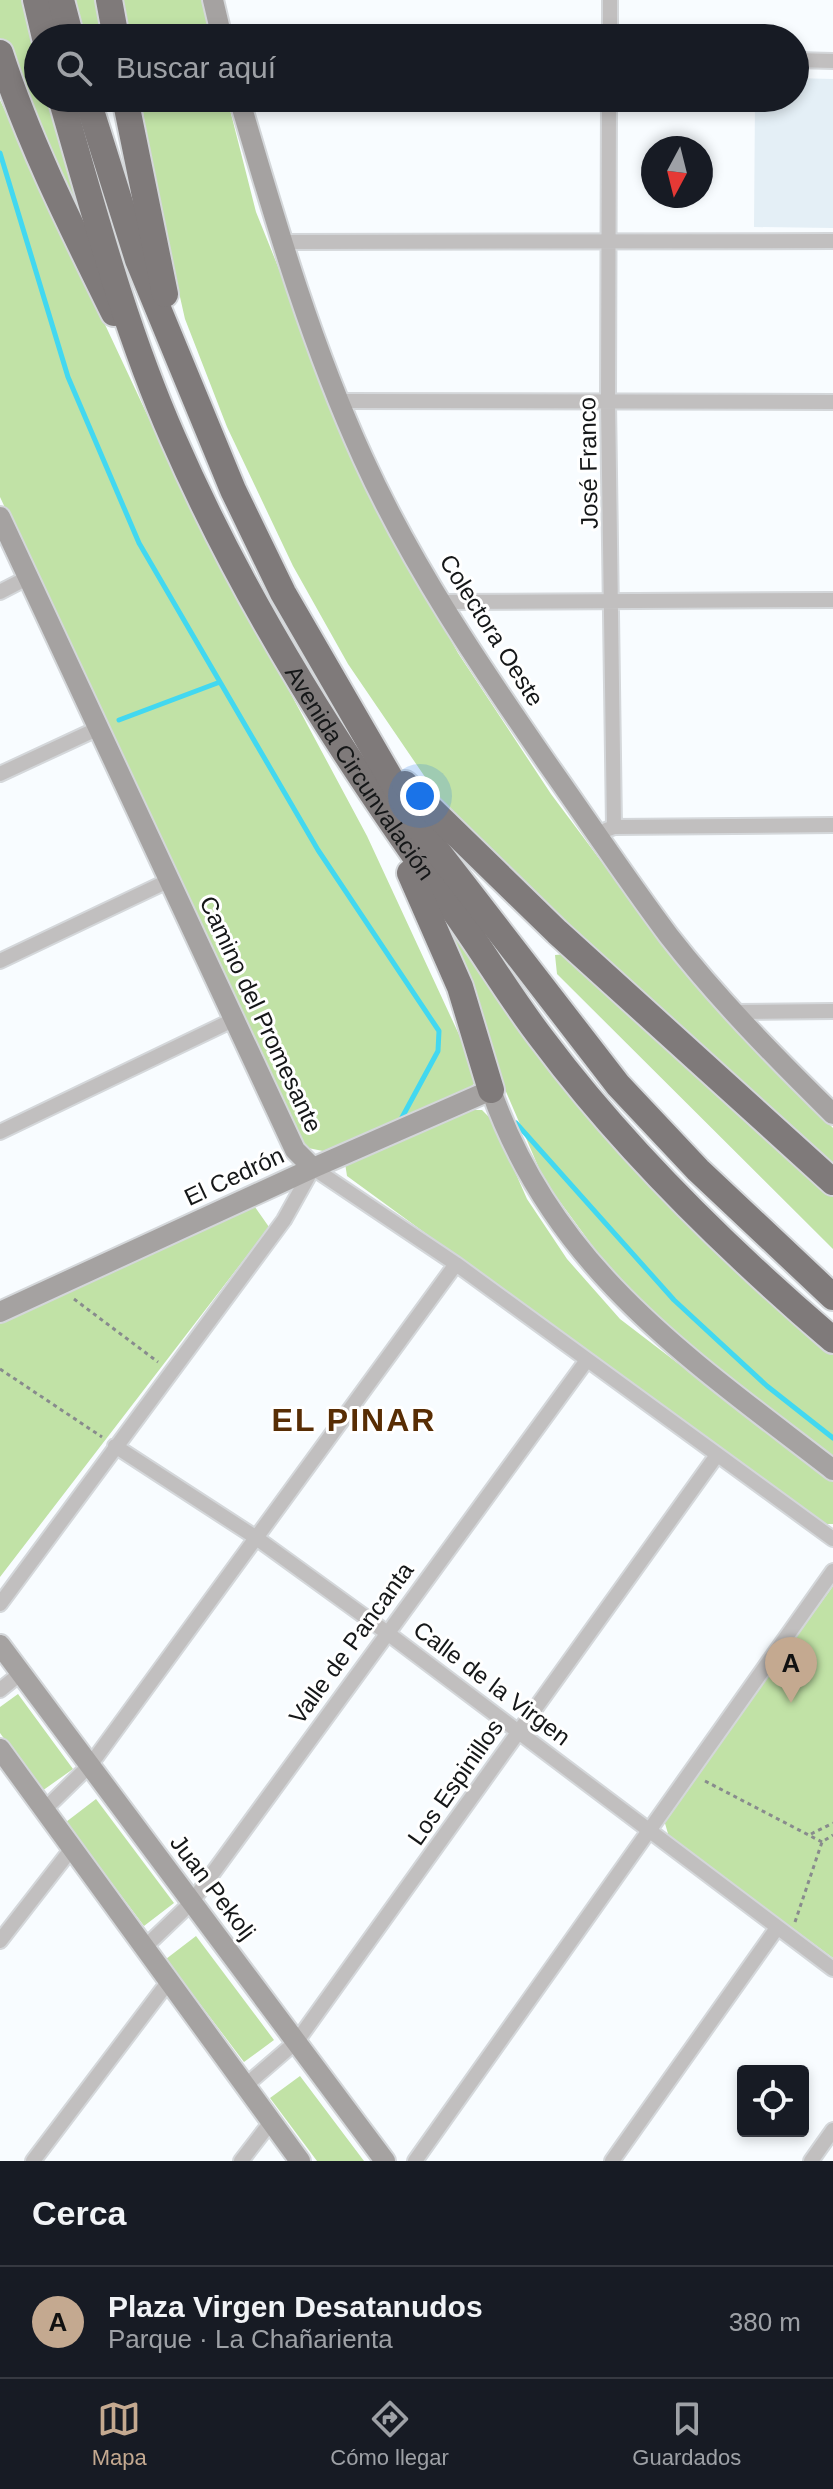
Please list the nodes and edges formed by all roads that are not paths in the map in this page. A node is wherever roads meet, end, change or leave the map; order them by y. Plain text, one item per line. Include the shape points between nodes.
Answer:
1 (36, 0) edge
2 (61, 0) edge
3 (109, 0) edge
4 (213, 0) edge
5 (610, 0) edge
6 (42, 24) edge
7 (67, 24) edge
8 (113, 24) edge
9 (219, 24) edge
10 (610, 24) edge
11 (0, 53) edge
12 (809, 60) edge
13 (833, 61) edge
14 (65, 112) edge
15 (91, 112) edge
16 (127, 112) edge
17 (243, 112) edge
18 (609, 112) edge
19 (608, 241) junction
20 (833, 241) edge
21 (282, 242) junction
22 (181, 368) junction
23 (151, 385) junction
24 (340, 401) junction
25 (608, 402) junction
26 (833, 402) edge
27 (0, 517) edge
28 (27, 578) junction
29 (0, 592) edge
30 (833, 600) edge
31 (442, 602) junction
32 (614, 602) junction
33 (99, 728) junction
34 (371, 746) junction
35 (340, 748) junction
36 (0, 774) edge
37 (833, 825) edge
38 (606, 830) junction
39 (170, 880) junction
40 (0, 961) edge
41 (833, 1011) edge
42 (735, 1012) junction
43 (235, 1019) junction
44 (491, 1090) junction
45 (833, 1114) edge
46 (0, 1132) edge
47 (313, 1168) junction
48 (833, 1182) edge
49 (456, 1264) junction
50 (833, 1297) edge
51 (0, 1312) edge
52 (833, 1340) edge
53 (587, 1360) junction
54 (115, 1446) junction
55 (717, 1455) junction
56 (833, 1470) edge
57 (255, 1537) junction
58 (833, 1539) edge
59 (833, 1571) edge
60 (0, 1604) edge
61 (386, 1632) junction
62 (0, 1645) edge
63 (21, 1673) junction
64 (0, 1690) edge
65 (519, 1730) junction
66 (0, 1749) edge
67 (91, 1764) junction
68 (45, 1809) junction
69 (649, 1830) junction
70 (73, 1847) junction
71 (191, 1903) junction
72 (783, 1932) junction
73 (0, 1941) edge
74 (146, 1946) junction
75 (833, 1969) edge
76 (169, 1981) junction
77 (297, 2041) junction
78 (245, 2086) junction
79 (271, 2122) junction
80 (833, 2130) edge
81 (33, 2161) edge
82 (241, 2161) edge
83 (300, 2161) edge
84 (385, 2161) edge
85 (415, 2161) edge
86 (612, 2161) edge
87 (811, 2161) edge

1 - 6 highway
2 - 7 highway
3 - 8 highway
4 - 9 street
5 - 10 street
11 - 23 highway via 65,215
12 - 13 street
14 - 23 highway, Avenida Circunvalación
15 - 22 highway, Avenida Circunvalación via 138,260
16 - 22 highway
17 - 21 street, Colectora Oeste
18 - 19 street, José Franco
19 - 20 street
19 - 21 street
19 - 25 street, José Franco
21 - 24 street, Colectora Oeste
22 - 34 highway, Avenida Circunvalación via 283,593
23 - 35 highway, Avenida Circunvalación via 217,537
24 - 25 street
24 - 31 street, Colectora Oeste via 364,459
25 - 26 street
25 - 32 street, José Franco
27 - 28 street, Camino del Promesante
28 - 29 street
28 - 33 street, Camino del Promesante
30 - 32 street
31 - 32 street
31 - 38 street, Colectora Oeste via 485,674
32 - 38 street, José Franco
33 - 36 street
33 - 39 street, Camino del Promesante
34 - 48 highway via 479,859
34 - 50 highway, Avenida Circunvalación via 418,826 618,1085 698,1170
35 - 44 highway via 440,936
35 - 52 highway, Avenida Circunvalación via 542,1040 581,1088 749,1266
37 - 38 street
38 - 42 street, Colectora Oeste via 670,937
39 - 40 street
39 - 43 street, Camino del Promesante
41 - 42 street
42 - 45 street, Colectora Oeste
43 - 46 street
43 - 47 street, Camino del Promesante via 295,1150
44 - 47 street, El Cedrón
44 - 56 street via 543,1198 621,1299 718,1383
47 - 49 street, Camino del Promesante
47 - 51 street, El Cedrón
47 - 54 street via 291,1210
49 - 53 street, Camino del Promesante
49 - 57 street
53 - 55 street, Camino del Promesante
53 - 61 street, Valle de Pancanta
54 - 57 street, Calle de la Virgen
54 - 60 street
55 - 58 street, Camino del Promesante
55 - 65 street, Los Espinillos
57 - 61 street, Calle de la Virgen
57 - 67 street
59 - 69 street
61 - 65 street, Calle de la Virgen
61 - 71 street, Valle de Pancanta
62 - 63 street, Juan Pekolj
63 - 64 street
63 - 67 street, Juan Pekolj
65 - 69 street, Calle de la Virgen
65 - 77 street, Los Espinillos
66 - 68 street
67 - 68 street
67 - 71 street, Juan Pekolj
68 - 70 street
69 - 72 street, Calle de la Virgen
69 - 85 street
70 - 73 street
70 - 74 street
71 - 74 street, Valle de Pancanta
71 - 77 street, Juan Pekolj
72 - 75 street, Calle de la Virgen
72 - 86 street
74 - 76 street
76 - 78 street
76 - 81 street
77 - 78 street, Los Espinillos
77 - 84 street, Juan Pekolj
78 - 79 street
79 - 82 street
79 - 83 street
80 - 87 street

